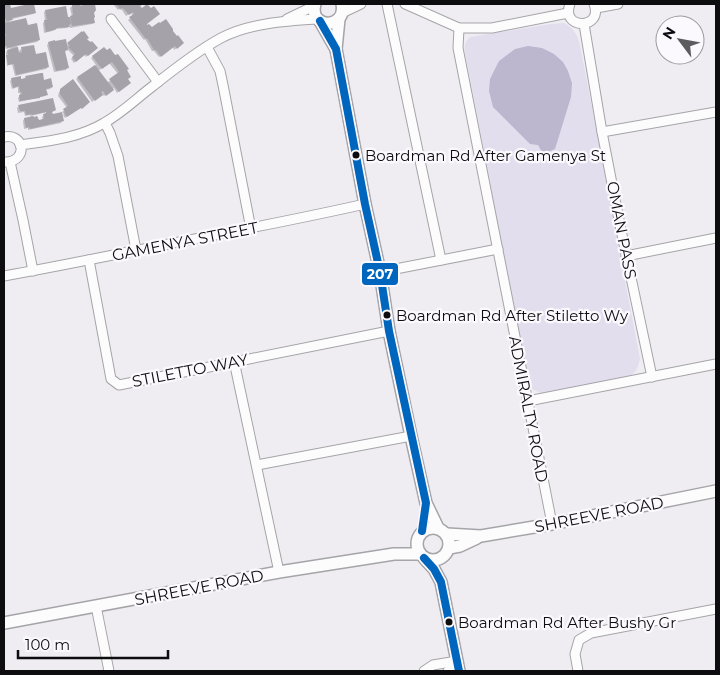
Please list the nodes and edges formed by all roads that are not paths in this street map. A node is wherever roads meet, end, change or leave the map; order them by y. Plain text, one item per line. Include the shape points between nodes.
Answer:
1 (362, 4) edge
2 (387, 4) edge
3 (405, 4) edge
4 (618, 4) edge
5 (314, 5) edge
6 (595, 6) edge
7 (569, 8) edge
8 (341, 12) edge
9 (111, 19) dead end
10 (319, 20) junction
11 (282, 21) junction
12 (584, 24) junction
13 (459, 28) junction
14 (207, 47) junction
15 (336, 49) junction
16 (158, 82) junction
17 (716, 112) edge
18 (105, 123) junction
19 (602, 132) junction
20 (4, 136) edge
21 (20, 145) junction
22 (7, 161) edge
23 (365, 204) junction
24 (251, 229) junction
25 (716, 238) edge
26 (498, 249) junction
27 (136, 250) junction
28 (626, 256) junction
29 (90, 260) junction
30 (441, 260) junction
31 (33, 271) junction
32 (380, 272) junction
33 (4, 276) edge
34 (390, 331) junction
35 (234, 361) junction
36 (716, 364) edge
37 (652, 377) junction
38 (528, 401) junction
39 (411, 436) junction
40 (257, 465) junction
41 (716, 490) edge
42 (426, 504) junction
43 (552, 524) junction
44 (442, 531) junction
45 (420, 536) junction
46 (481, 536) junction
47 (448, 551) junction
48 (394, 554) junction
49 (422, 556) junction
50 (279, 572) junction
51 (441, 582) junction
52 (96, 606) junction
53 (716, 609) edge
54 (4, 623) edge
55 (456, 668) edge
56 (109, 671) edge
57 (425, 671) edge
58 (578, 671) edge

1 - 8 street
2 - 30 street
3 - 13 street
4 - 6 street
5 - 10 street
5 - 11 street
6 - 12 street via 595,15
7 - 12 street via 572,20
7 - 13 street via 492,28
8 - 10 street via 330,24
8 - 15 street
9 - 16 street
10 - 11 street
10 - 15 street
11 - 14 street via 237,32
12 - 19 street, OMAN PASS
13 - 26 street, ADMIRALTY ROAD via 458,48
14 - 16 street
14 - 24 street via 220,71
15 - 23 street
16 - 18 street
17 - 19 street
18 - 21 street via 69,137
18 - 27 street via 116,151
19 - 28 street, OMAN PASS
20 - 21 street via 13,137
21 - 22 street via 20,154
22 - 31 street
23 - 24 street, GAMENYA STREET
23 - 32 street
24 - 27 street, GAMENYA STREET
25 - 28 street
26 - 30 street
26 - 38 street, ADMIRALTY ROAD
27 - 29 street, GAMENYA STREET
28 - 37 street, OMAN PASS
29 - 31 street, GAMENYA STREET
29 - 35 street, STILETTO WAY via 111,379 120,384
30 - 32 street
31 - 33 street, GAMENYA STREET
32 - 34 street
34 - 35 street, STILETTO WAY
34 - 39 street
35 - 40 street
36 - 37 street
37 - 38 street
38 - 43 street, ADMIRALTY ROAD
39 - 40 street
39 - 42 street
40 - 50 street
41 - 43 street, SHREEVE ROAD
42 - 44 street
42 - 45 street
43 - 46 street, SHREEVE ROAD
44 - 45 street via 427,528
44 - 46 street, SHREEVE ROAD
44 - 47 street via 450,544
45 - 48 street, SHREEVE ROAD via 410,546
45 - 49 street via 417,546
46 - 47 street, SHREEVE ROAD
47 - 49 street via 434,560
47 - 51 street
48 - 49 street, SHREEVE ROAD
48 - 50 street, SHREEVE ROAD
49 - 51 street
50 - 52 street, SHREEVE ROAD
51 - 55 street
52 - 54 street, SHREEVE ROAD
52 - 56 street
53 - 58 street via 592,633 579,640 574,654
55 - 57 street via 434,665

